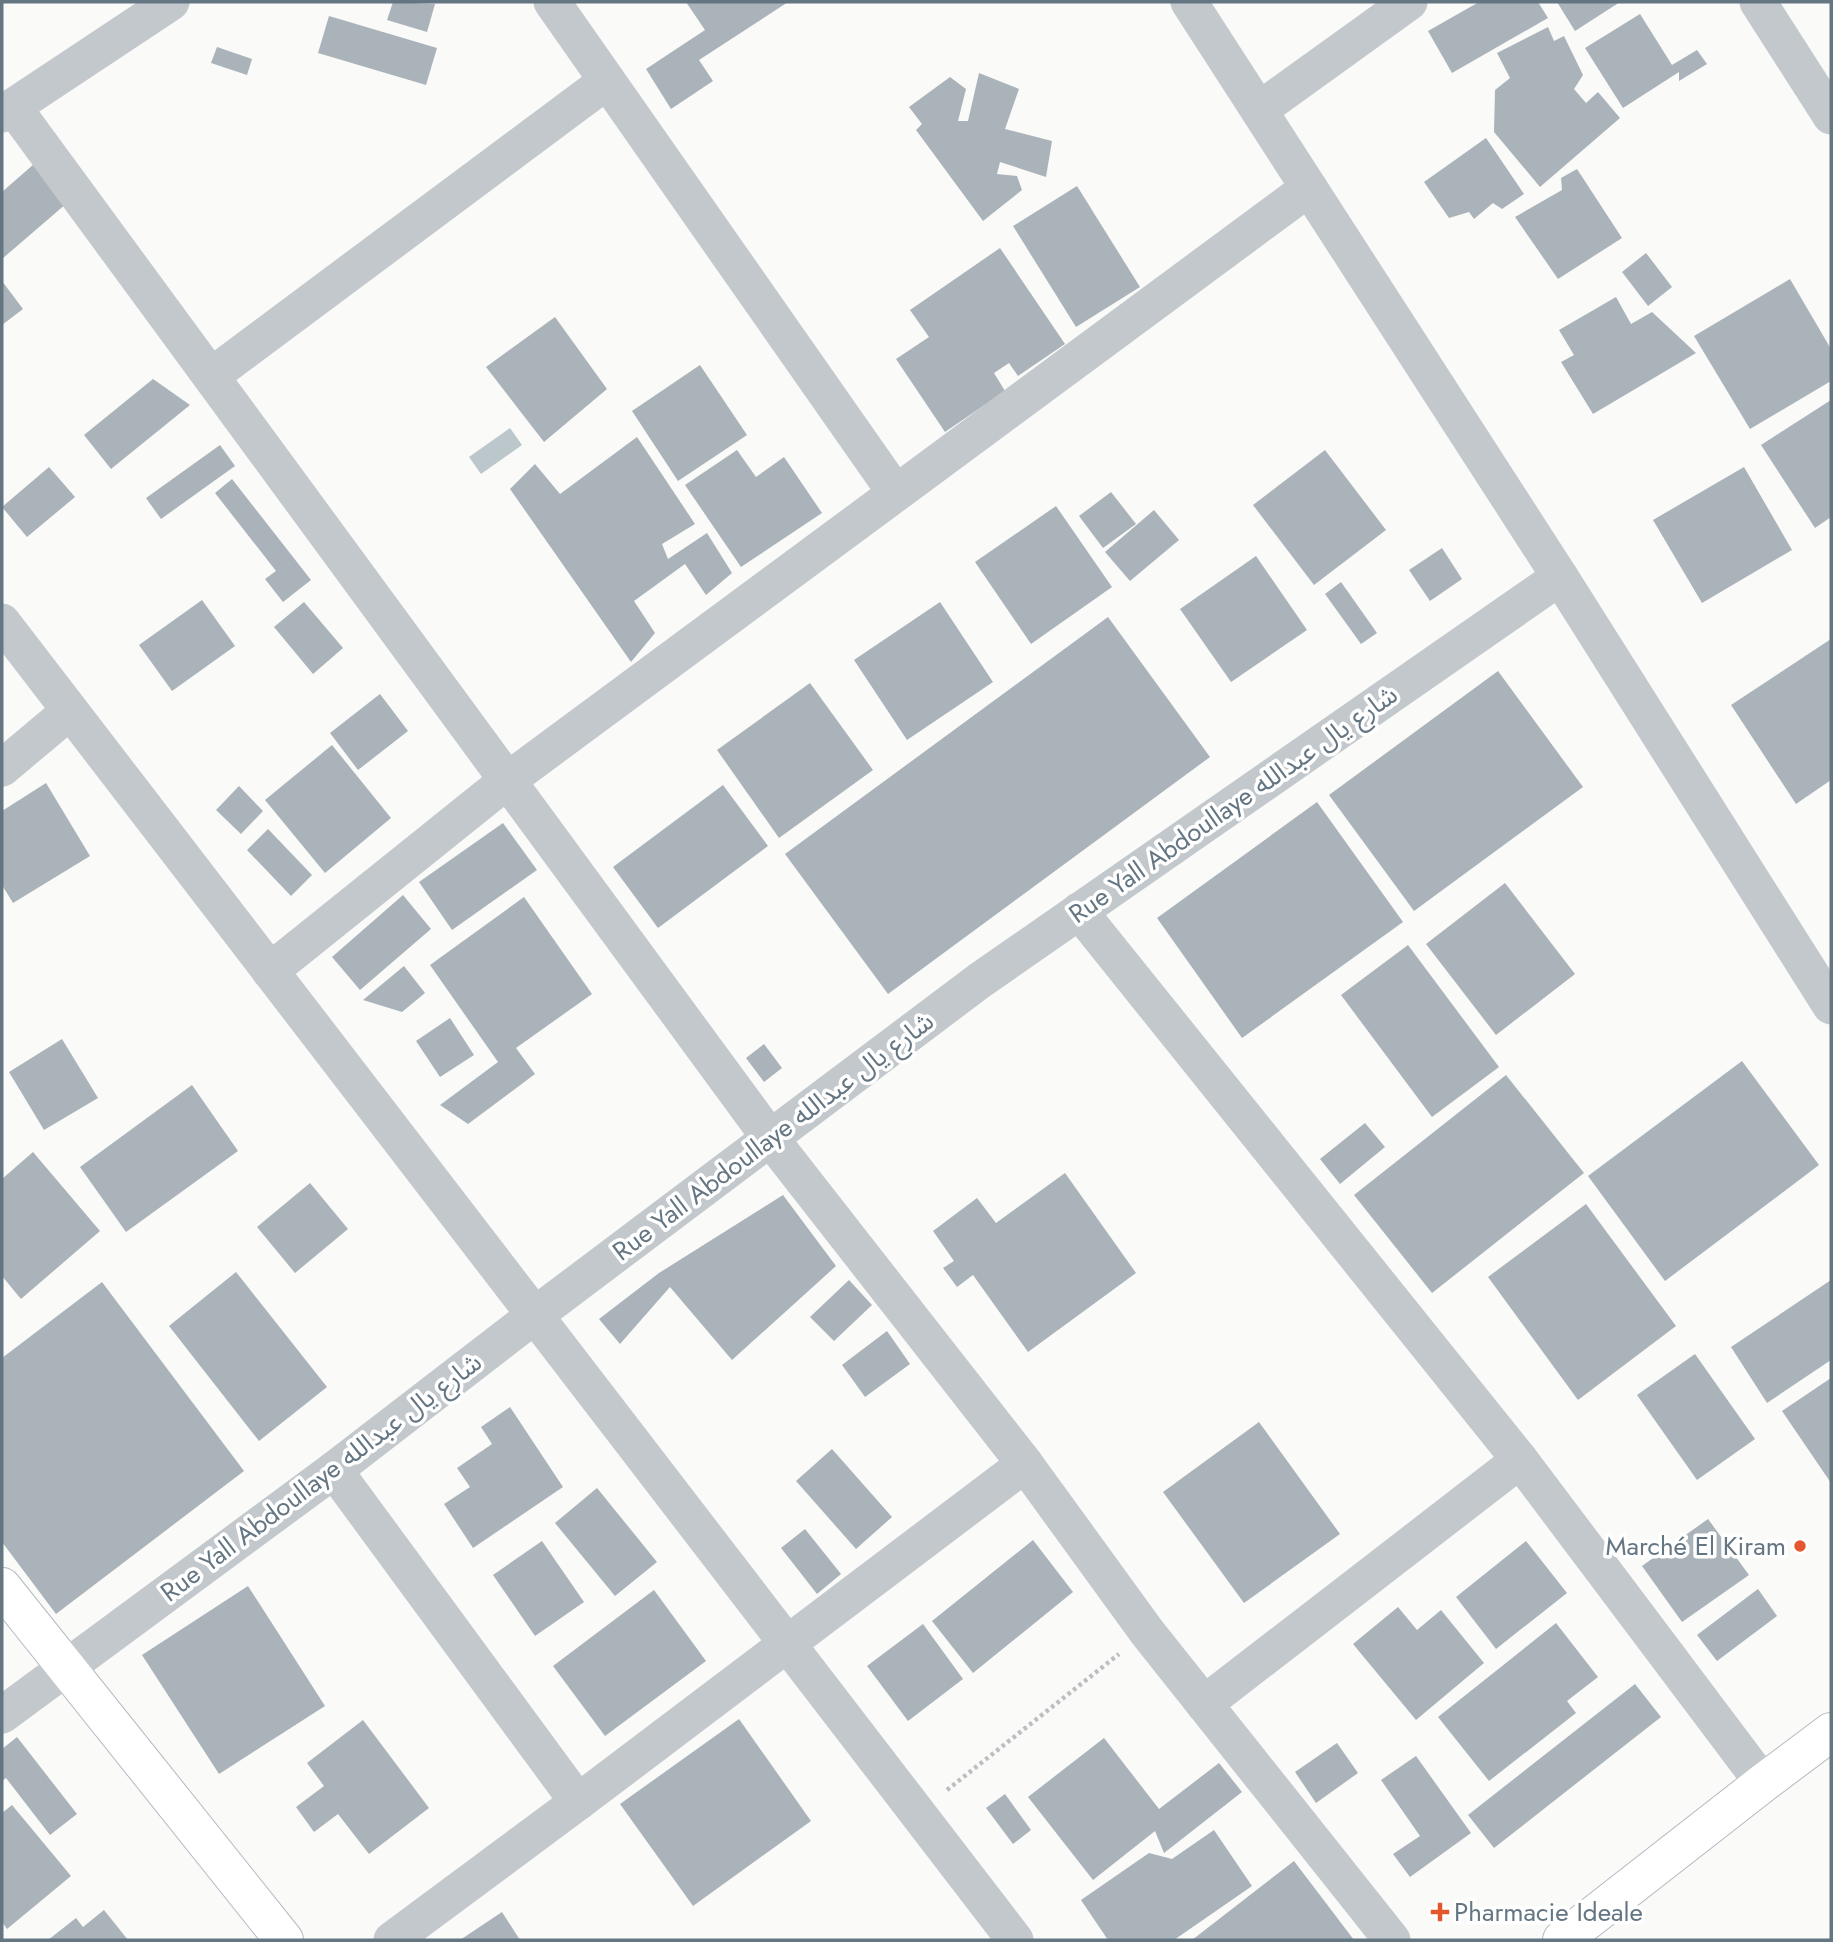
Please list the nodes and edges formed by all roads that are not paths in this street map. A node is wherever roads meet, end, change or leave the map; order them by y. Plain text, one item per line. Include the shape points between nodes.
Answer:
1 (171, 2) edge
2 (552, 2) edge
3 (1189, 2) edge
4 (1409, 2) edge
5 (1758, 2) edge
6 (127, 14) edge
7 (607, 81) junction
8 (1259, 110) junction
9 (7, 111) edge
10 (1831, 116) edge
11 (1309, 188) junction
12 (211, 376) junction
13 (895, 492) junction
14 (1560, 577) junction
15 (2, 622) edge
16 (70, 712) junction
17 (2, 768) edge
18 (508, 780) junction
19 (1079, 912) junction
20 (270, 971) junction
21 (1831, 1006) edge
22 (770, 1138) junction
23 (535, 1315) junction
24 (1520, 1460) junction
25 (1025, 1464) junction
26 (334, 1470) junction
27 (2, 1587) edge
28 (787, 1644) junction
29 (66, 1668) junction
30 (1204, 1704) junction
31 (2, 1715) edge
32 (1831, 1732) edge
33 (1763, 1783) junction
34 (579, 1802) junction
35 (284, 1940) edge
36 (391, 1940) edge
37 (1015, 1940) edge
38 (1392, 1940) edge
39 (1562, 1940) edge

1 - 6 street
2 - 7 street
3 - 8 street
4 - 8 street
5 - 10 street
6 - 9 street
7 - 12 street
7 - 13 street
8 - 11 street
9 - 12 street
11 - 13 street
11 - 14 street
12 - 18 street
13 - 18 street
14 - 19 street, Rue Yall Abdoullaye شارع يال عبدالله
14 - 21 street
15 - 16 street
16 - 17 street
16 - 20 street
18 - 20 street
18 - 22 street
19 - 22 street, Rue Yall Abdoullaye شارع يال عبدالله
19 - 24 street
20 - 23 street
22 - 23 street, Rue Yall Abdoullaye شارع يال عبدالله
22 - 25 street
23 - 26 street, Rue Yall Abdoullaye شارع يال عبدالله
23 - 28 street
24 - 30 street
24 - 33 street
25 - 28 street
25 - 30 street
26 - 29 street, Rue Yall Abdoullaye شارع يال عبدالله
26 - 34 street
27 - 29 street
28 - 34 street
28 - 37 street
29 - 31 street, Rue Yall Abdoullaye شارع يال عبدالله
29 - 35 street
30 - 38 street
32 - 33 street
33 - 39 street
34 - 36 street

